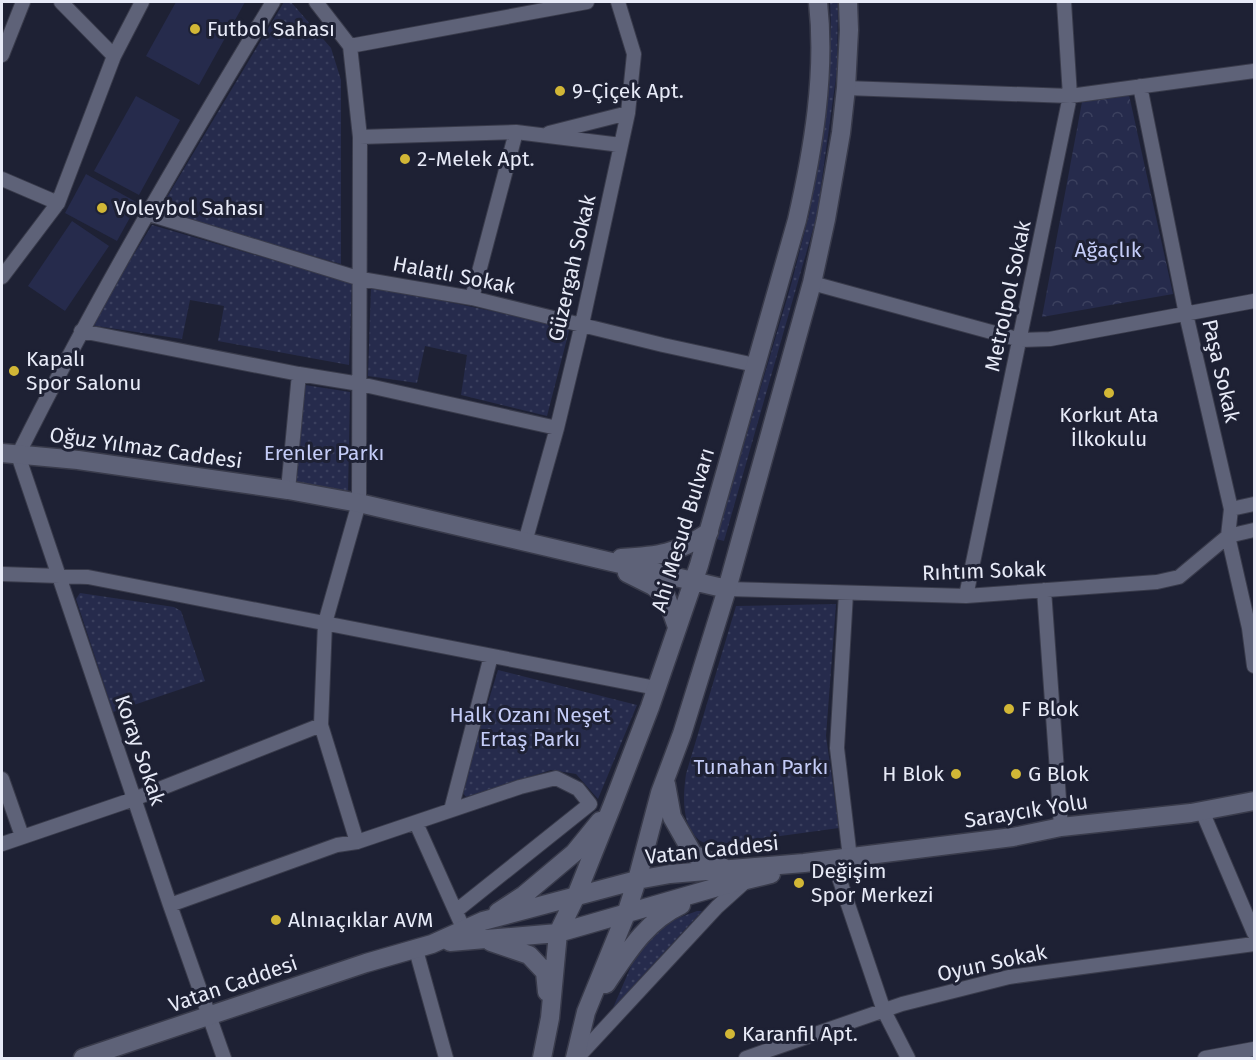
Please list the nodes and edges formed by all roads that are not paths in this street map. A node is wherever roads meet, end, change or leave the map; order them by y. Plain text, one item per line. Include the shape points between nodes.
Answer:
1 (22, 2) edge
2 (61, 2) edge
3 (142, 2) edge
4 (273, 2) edge
5 (316, 2) edge
6 (587, 2) edge
7 (618, 2) edge
8 (818, 2) edge
9 (849, 2) edge
10 (1064, 2) edge
11 (350, 46) junction
12 (2, 55) edge
13 (114, 56) junction
14 (1254, 70) edge
15 (1140, 86) junction
16 (846, 88) junction
17 (1070, 96) junction
18 (628, 113) junction
19 (516, 132) junction
20 (541, 134) junction
21 (360, 137) junction
22 (621, 145) junction
23 (2, 178) edge
24 (58, 203) junction
25 (149, 214) junction
26 (2, 276) edge
27 (361, 279) junction
28 (812, 283) junction
29 (472, 298) junction
30 (1254, 301) edge
31 (1186, 314) junction
32 (582, 324) junction
33 (81, 332) junction
34 (1021, 340) junction
35 (754, 365) junction
36 (298, 374) junction
37 (360, 384) junction
38 (556, 428) junction
39 (10, 454) edge
40 (288, 490) junction
41 (359, 503) junction
42 (1254, 504) edge
43 (1231, 509) junction
44 (1254, 530) edge
45 (709, 532) junction
46 (1228, 536) junction
47 (525, 542) junction
48 (602, 560) junction
49 (2, 574) edge
50 (59, 576) junction
51 (693, 581) junction
52 (727, 589) junction
53 (1044, 590) junction
54 (846, 592) junction
55 (966, 596) junction
56 (324, 623) junction
57 (677, 627) junction
58 (1252, 627) edge
59 (491, 656) junction
60 (1254, 666) edge
61 (656, 688) junction
62 (321, 725) junction
63 (2, 779) edge
64 (665, 779) junction
65 (134, 799) junction
66 (1254, 801) edge
67 (612, 806) junction
68 (451, 810) junction
69 (1202, 811) junction
70 (416, 824) junction
71 (1060, 827) junction
72 (21, 836) junction
73 (357, 842) junction
74 (2, 844) edge
75 (841, 859) junction
76 (804, 863) junction
77 (724, 877) junction
78 (638, 880) junction
79 (748, 880) junction
80 (576, 896) junction
81 (170, 905) junction
82 (456, 911) junction
83 (626, 914) junction
84 (464, 930) junction
85 (482, 930) junction
86 (558, 933) junction
87 (1254, 933) edge
88 (1254, 944) edge
89 (424, 947) junction
90 (884, 1011) junction
91 (586, 1012) junction
92 (210, 1015) junction
93 (550, 1018) junction
94 (1254, 1049) edge
95 (83, 1059) edge
96 (224, 1059) edge
97 (446, 1059) edge
98 (542, 1059) edge
99 (576, 1059) edge
100 (746, 1059) edge
101 (908, 1059) edge
102 (1205, 1059) edge

1 - 12 street
2 - 13 street
3 - 13 street
4 - 25 street
5 - 11 street
6 - 11 street
7 - 18 street, Güzergah Sokak via 634,54
8 - 35 main road, Ahi Mesud Bulvarı via 820,62 805,185
9 - 16 main road
10 - 17 street, Metrolpol Sokak
11 - 21 street
13 - 24 street
14 - 15 street
15 - 17 street
15 - 31 street, Paşa Sokak
16 - 17 street
16 - 28 main road via 830,198
17 - 34 street, Metrolpol Sokak
18 - 20 street
18 - 22 street, Güzergah Sokak
19 - 20 street
19 - 21 street
19 - 29 street
20 - 22 street
21 - 27 street
22 - 32 street, Güzergah Sokak
23 - 24 street
24 - 26 street
25 - 27 street, Halatlı Sokak
25 - 33 street
27 - 29 street, Halatlı Sokak
27 - 37 street
28 - 34 street
28 - 52 main road
29 - 32 street, Halatlı Sokak
30 - 31 street
31 - 34 street via 1050,339
31 - 43 street, Paşa Sokak
32 - 35 street, Halatlı Sokak
32 - 38 street, Güzergah Sokak
33 - 36 street
33 - 39 street
34 - 55 street, Metrolpol Sokak
35 - 45 main road, Ahi Mesud Bulvarı
36 - 37 street
36 - 40 street
37 - 38 street
37 - 41 street
38 - 47 street, Güzergah Sokak
39 - 40 main road, Oğuz Yılmaz Caddesi
39 - 50 street, Koray Sokak
40 - 41 main road, Oğuz Yılmaz Caddesi
41 - 47 main road, Oğuz Yılmaz Caddesi
41 - 56 street
42 - 43 street
43 - 46 street, Paşa Sokak
44 - 46 street
45 - 48 main road via 686,547 654,556
45 - 51 main road, Ahi Mesud Bulvarı
46 - 53 street, Rıhtım Sokak via 1179,577
46 - 58 street, Paşa Sokak
47 - 48 main road, Oğuz Yılmaz Caddesi
48 - 51 main road
48 - 57 main road via 666,596
49 - 50 street
50 - 56 street via 88,577
50 - 65 street, Koray Sokak
51 - 52 main road
51 - 57 main road, Ahi Mesud Bulvarı
52 - 54 street, Rıhtım Sokak
52 - 64 main road
53 - 55 street, Rıhtım Sokak
53 - 71 street
54 - 55 street, Rıhtım Sokak
54 - 75 street via 837,748
56 - 59 street
56 - 62 street
57 - 61 main road, Ahi Mesud Bulvarı
58 - 60 street, Paşa Sokak
59 - 61 street
59 - 68 street
61 - 67 main road, Ahi Mesud Bulvarı
62 - 65 street
62 - 73 street
63 - 72 street
64 - 77 main road via 672,817 693,854
64 - 78 main road
65 - 72 street
65 - 81 street, Koray Sokak
66 - 69 main road, Saraycık Yolu
67 - 80 main road, Ahi Mesud Bulvarı
67 - 85 main road via 574,853
68 - 70 street
68 - 82 street via 556,778 578,789 590,804
69 - 71 main road, Saraycık Yolu
69 - 87 street
70 - 73 street
70 - 82 street
71 - 75 main road, Saraycık Yolu via 1013,837
72 - 74 street
73 - 81 street via 337,845
75 - 76 main road, Saraycık Yolu
75 - 90 street
76 - 77 main road, Vatan Caddesi
76 - 79 main road, Vatan Caddesi
77 - 78 main road, Vatan Caddesi
77 - 79 main road, Vatan Caddesi
77 - 83 main road, Vatan Caddesi
77 - 91 main road via 643,931
78 - 80 main road, Vatan Caddesi
78 - 83 main road
79 - 99 street via 717,907
80 - 85 main road, Vatan Caddesi
80 - 86 main road, Ahi Mesud Bulvarı
81 - 92 street, Koray Sokak
82 - 84 street
83 - 86 main road, Vatan Caddesi
83 - 91 main road
84 - 85 main road, Vatan Caddesi
84 - 89 main road, Vatan Caddesi
85 - 86 main road, Vatan Caddesi
85 - 89 main road, Vatan Caddesi
85 - 93 main road via 529,955 545,972
86 - 93 main road, Ahi Mesud Bulvarı
88 - 90 street, Oyun Sokak via 1009,977
89 - 92 main road, Vatan Caddesi
89 - 97 street
90 - 100 street, Oyun Sokak
90 - 101 street
91 - 99 main road
92 - 95 main road, Vatan Caddesi
92 - 96 street, Koray Sokak
93 - 98 main road, Ahi Mesud Bulvarı
94 - 102 street

